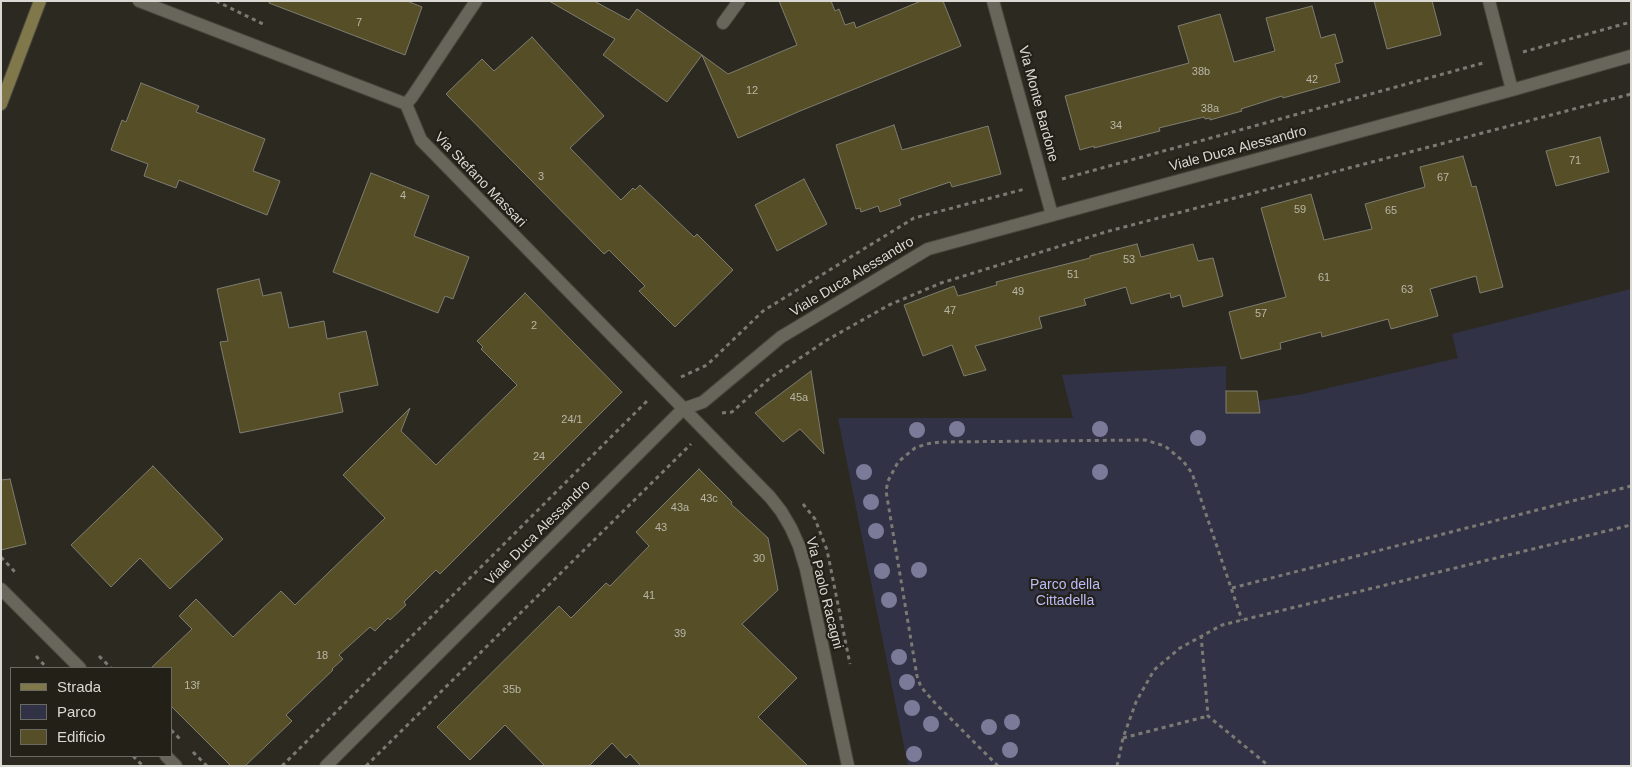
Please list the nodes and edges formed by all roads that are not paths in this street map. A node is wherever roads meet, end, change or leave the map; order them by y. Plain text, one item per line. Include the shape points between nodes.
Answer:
1 (40, 1) edge
2 (138, 1) edge
3 (476, 1) edge
4 (739, 1) edge
5 (993, 1) edge
6 (1488, 1) edge
7 (723, 23) dead end
8 (1631, 56) edge
9 (1512, 90) junction
10 (1, 104) edge
11 (406, 104) junction
12 (1052, 214) junction
13 (683, 409) junction
14 (1, 589) edge
15 (79, 667) edge
16 (167, 757) edge
17 (176, 766) edge
18 (326, 766) edge
19 (848, 766) edge

1 - 10 main road
2 - 11 street
3 - 11 street
4 - 7 street
5 - 12 street, Via Monte Bardone
6 - 9 street
8 - 9 street, Viale Duca Alessandro
9 - 12 street, Viale Duca Alessandro
11 - 13 street, Via Stefano Massari via 420,140
12 - 13 street, Viale Duca Alessandro via 928,249 781,337 703,402
13 - 18 street, Viale Duca Alessandro
13 - 19 street, Via Paolo Racagni via 770,497 795,537 809,584
14 - 15 street
16 - 17 street

